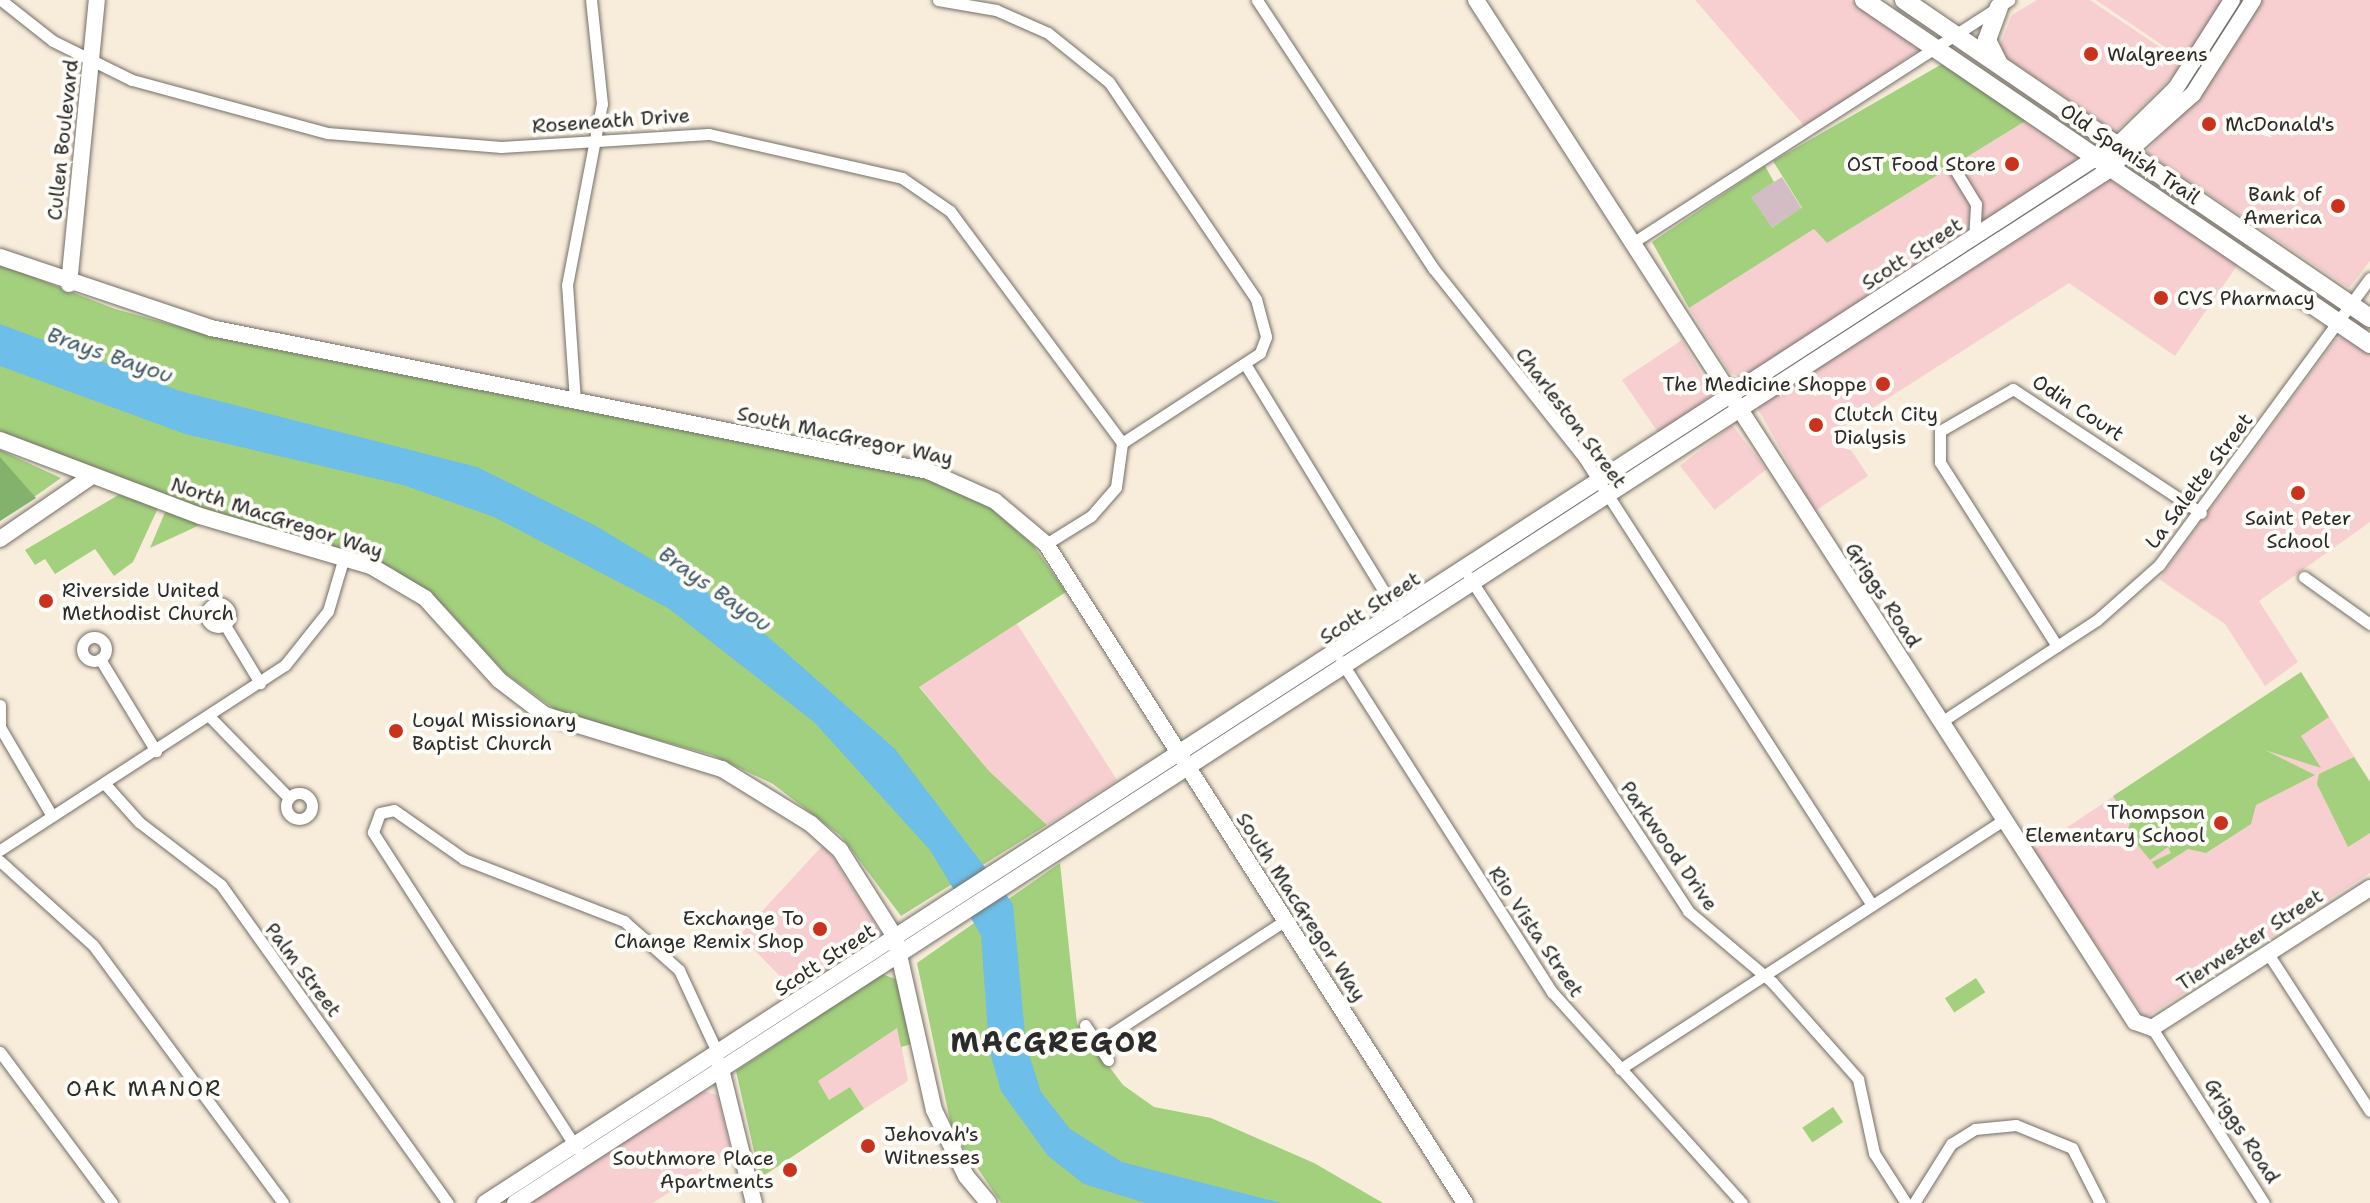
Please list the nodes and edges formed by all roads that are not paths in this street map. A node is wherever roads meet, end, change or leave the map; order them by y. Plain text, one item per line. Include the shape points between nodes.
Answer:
1 (1, 0) edge
2 (97, 0) edge
3 (591, 0) edge
4 (938, 0) edge
5 (1257, 0) edge
6 (1476, 0) edge
7 (1864, 0) edge
8 (1904, 0) edge
9 (2004, 3) edge
10 (2231, 3) edge
11 (998, 5) edge
12 (2250, 5) edge
13 (1956, 36) junction
14 (1936, 48) junction
15 (91, 62) junction
16 (2000, 67) junction
17 (594, 138) junction
18 (2122, 151) junction
19 (2104, 163) junction
20 (1954, 168) dead end
21 (2227, 223) junction
22 (2218, 241) junction
23 (1632, 243) junction
24 (1979, 244) junction
25 (0, 257) edge
26 (2370, 278) edge
27 (69, 284) junction
28 (2350, 305) junction
29 (2370, 318) edge
30 (2338, 322) junction
31 (2370, 344) edge
32 (1247, 367) junction
33 (1730, 394) junction
34 (575, 401) junction
35 (1740, 410) junction
36 (0, 440) edge
37 (1122, 443) junction
38 (92, 476) junction
39 (1598, 481) junction
40 (1609, 499) junction
41 (2201, 513) junction
42 (0, 539) edge
43 (1046, 544) junction
44 (344, 557) junction
45 (1464, 570) junction
46 (2304, 577) dead end
47 (1475, 586) junction
48 (1398, 614) junction
49 (2370, 624) edge
50 (225, 625) dead end
51 (2057, 646) junction
52 (1336, 654) junction
53 (100, 659) dead end
54 (1346, 670) junction
55 (260, 683) junction
56 (0, 705) edge
57 (210, 717) junction
58 (1941, 722) junction
59 (0, 726) edge
60 (156, 751) junction
61 (1178, 753) junction
62 (1189, 769) junction
63 (105, 784) junction
64 (289, 798) dead end
65 (52, 816) junction
66 (2004, 820) junction
67 (0, 850) edge
68 (0, 861) edge
69 (2370, 888) edge
70 (1872, 905) junction
71 (1286, 920) junction
72 (926, 928) junction
73 (895, 937) junction
74 (2267, 952) junction
75 (903, 955) junction
76 (1765, 975) junction
77 (1085, 1025) dead end
78 (2152, 1028) junction
79 (1097, 1043) junction
80 (0, 1052) edge
81 (718, 1054) junction
82 (1108, 1060) dead end
83 (1620, 1069) junction
84 (722, 1072) junction
85 (2370, 1111) edge
86 (574, 1144) junction
87 (584, 1159) junction
88 (112, 1203) edge
89 (283, 1203) edge
90 (448, 1203) edge
91 (485, 1203) edge
92 (515, 1203) edge
93 (754, 1203) edge
94 (989, 1203) edge
95 (1465, 1203) edge
96 (1742, 1203) edge
97 (1906, 1203) edge
98 (1914, 1203) edge
99 (2100, 1203) edge
100 (2264, 1203) edge

1 - 15 street, Roseneath Drive
2 - 15 main road, Cullen Boulevard
3 - 17 street via 602,68
4 - 11 street
5 - 39 street, Charleston Street via 1433,268
6 - 23 main road, Griggs Road
7 - 14 main road, Old Spanish Trail
8 - 13 main road, Old Spanish Trail
9 - 13 street
9 - 16 main road via 1987,40
10 - 12 main road
10 - 18 main road, Scott Street via 2176,88
11 - 32 street via 1048,33 1109,82 1256,299 1266,337
12 - 18 main road, Scott Street via 2193,94
13 - 14 street
13 - 16 main road, Old Spanish Trail
14 - 19 main road, Old Spanish Trail
14 - 23 street
15 - 17 street, Roseneath Drive via 191,99 375,141 501,147
15 - 27 main road, Cullen Boulevard
16 - 18 main road, Old Spanish Trail
17 - 34 street via 566,298
17 - 37 street, Roseneath Drive via 709,134 869,168 918,187 974,239
18 - 19 main road, Scott Street
18 - 21 main road, Old Spanish Trail
19 - 22 main road, Old Spanish Trail
19 - 24 main road, Scott Street
20 - 24 street via 1976,204
21 - 22 main road
21 - 28 main road, Old Spanish Trail
22 - 30 main road, Old Spanish Trail
23 - 33 main road, Griggs Road
24 - 33 main road, Scott Street
24 - 35 main road, Scott Street
25 - 27 main road, South MacGregor Way
26 - 28 street, La Salette Street
27 - 34 main road, South MacGregor Way via 211,328
28 - 29 main road, Old Spanish Trail
28 - 30 street, La Salette Street
30 - 31 main road, Old Spanish Trail
30 - 41 street, La Salette Street
32 - 37 street
32 - 48 street
33 - 35 main road, Griggs Road
33 - 39 main road, Scott Street
34 - 43 main road, South MacGregor Way via 928,471 995,501
35 - 40 main road, Scott Street
35 - 58 main road, Griggs Road
36 - 38 main road, North MacGregor Way
37 - 43 street via 1116,487 1091,516
38 - 42 main road
38 - 44 main road, North MacGregor Way
39 - 40 street, Charleston Street
39 - 45 main road, Scott Street
40 - 47 main road, Scott Street
40 - 70 street, Charleston Street
41 - 51 street, La Salette Street via 2124,600
41 - 51 street, Odin Court via 2013,389 1940,431 1940,462
43 - 61 main road, South MacGregor Way
44 - 55 street via 328,611 309,641
44 - 73 main road, North MacGregor Way via 425,598 499,680 545,715 697,759 772,795 840,850
45 - 47 street, Parkwood Drive
45 - 48 main road, Scott Street
46 - 49 street
47 - 54 main road, Scott Street
47 - 76 street, Parkwood Drive via 1688,911
48 - 52 main road, Scott Street
50 - 55 street
51 - 58 street, La Salette Street
52 - 54 street, Rio Vista Street
52 - 61 main road, Scott Street
53 - 60 street
54 - 62 main road, Scott Street
54 - 83 street, Rio Vista Street via 1552,992
55 - 57 street
56 - 59 street
57 - 60 street
57 - 64 street
58 - 66 main road, Griggs Road
59 - 65 street
60 - 63 street
61 - 62 main road, South MacGregor Way
61 - 72 main road, Scott Street via 1036,844
62 - 71 main road, South MacGregor Way
62 - 72 main road, Scott Street
63 - 65 street
63 - 90 street, Palm Street via 139,822 221,885
65 - 67 street
66 - 70 street
66 - 78 main road, Griggs Road via 2131,1017
68 - 89 street via 101,955
69 - 74 main road, Tierwester Street
70 - 76 street
71 - 79 street
71 - 95 main road, South MacGregor Way
72 - 73 main road, Scott Street
72 - 75 main road, Scott Street
73 - 75 main road, North MacGregor Way
73 - 81 main road, Scott Street
74 - 78 main road, Tierwester Street
74 - 85 street
75 - 84 main road, Scott Street
75 - 94 main road, North MacGregor Way via 934,1110 966,1176
76 - 83 street
76 - 97 street, Parkwood Drive via 1858,1079 1874,1153
77 - 79 street
78 - 100 street, Griggs Road
79 - 82 street
80 - 88 street
81 - 84 main road
81 - 86 main road, Scott Street
81 - 86 street via 688,982 624,921 464,859 394,810 378,815 373,832
83 - 96 street, Rio Vista Street
84 - 87 main road, Scott Street
84 - 93 main road
86 - 87 street
86 - 91 main road, Scott Street
87 - 92 main road, Scott Street
98 - 99 street via 1951,1144 1975,1129 2016,1125 2072,1148

